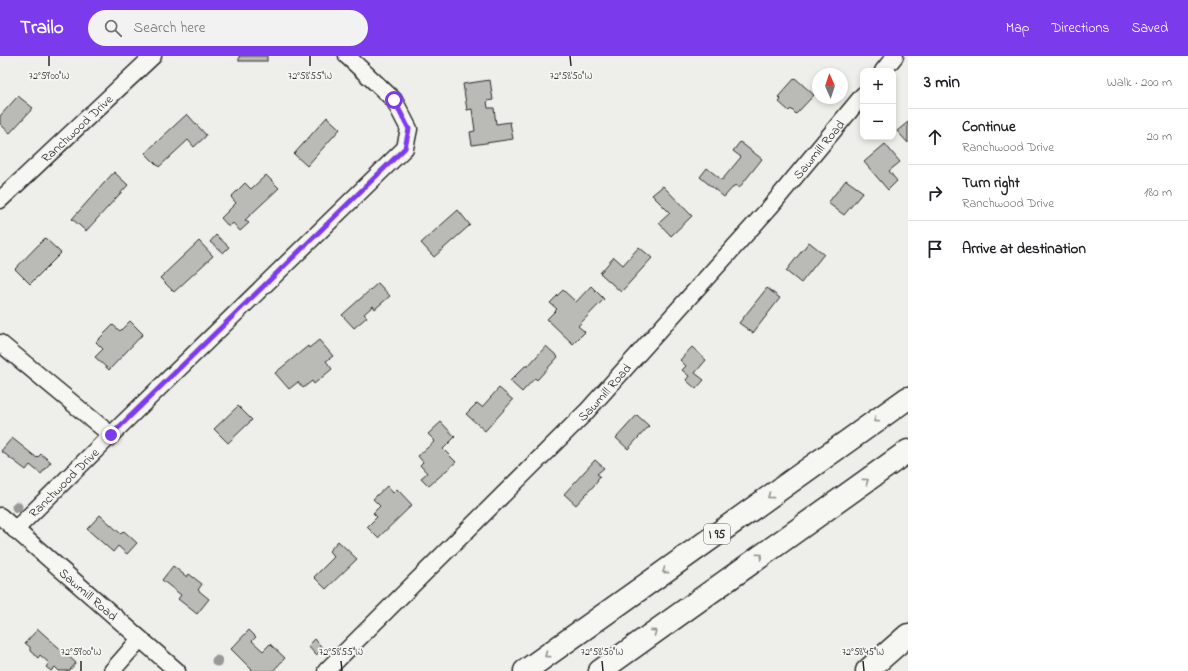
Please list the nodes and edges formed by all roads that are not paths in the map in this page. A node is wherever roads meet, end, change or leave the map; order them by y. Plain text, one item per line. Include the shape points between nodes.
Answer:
1 (153, 56) edge
2 (347, 56) edge
3 (895, 56) edge
4 (885, 68) edge
5 (860, 99) edge
6 (0, 200) edge
7 (0, 343) edge
8 (908, 398) edge
9 (111, 435) junction
10 (908, 451) edge
11 (0, 516) edge
12 (16, 530) junction
13 (908, 635) edge
14 (140, 639) junction
15 (112, 671) edge
16 (177, 671) edge
17 (326, 671) edge
18 (525, 671) edge
19 (600, 671) edge
20 (867, 671) edge

1 - 6 street, Ranchwood Drive
2 - 9 street, Ranchwood Drive via 394,100 409,129 405,148
3 - 4 street
5 - 17 street, Sawmill Road via 771,206 587,411
7 - 9 street
8 -> 18 main road, I 95
9 - 12 street, Ranchwood Drive
19 -> 10 main road
11 - 12 street, Sawmill Road
12 - 14 street, Sawmill Road
13 - 20 main road
14 - 15 street
14 - 16 street, Sawmill Road

